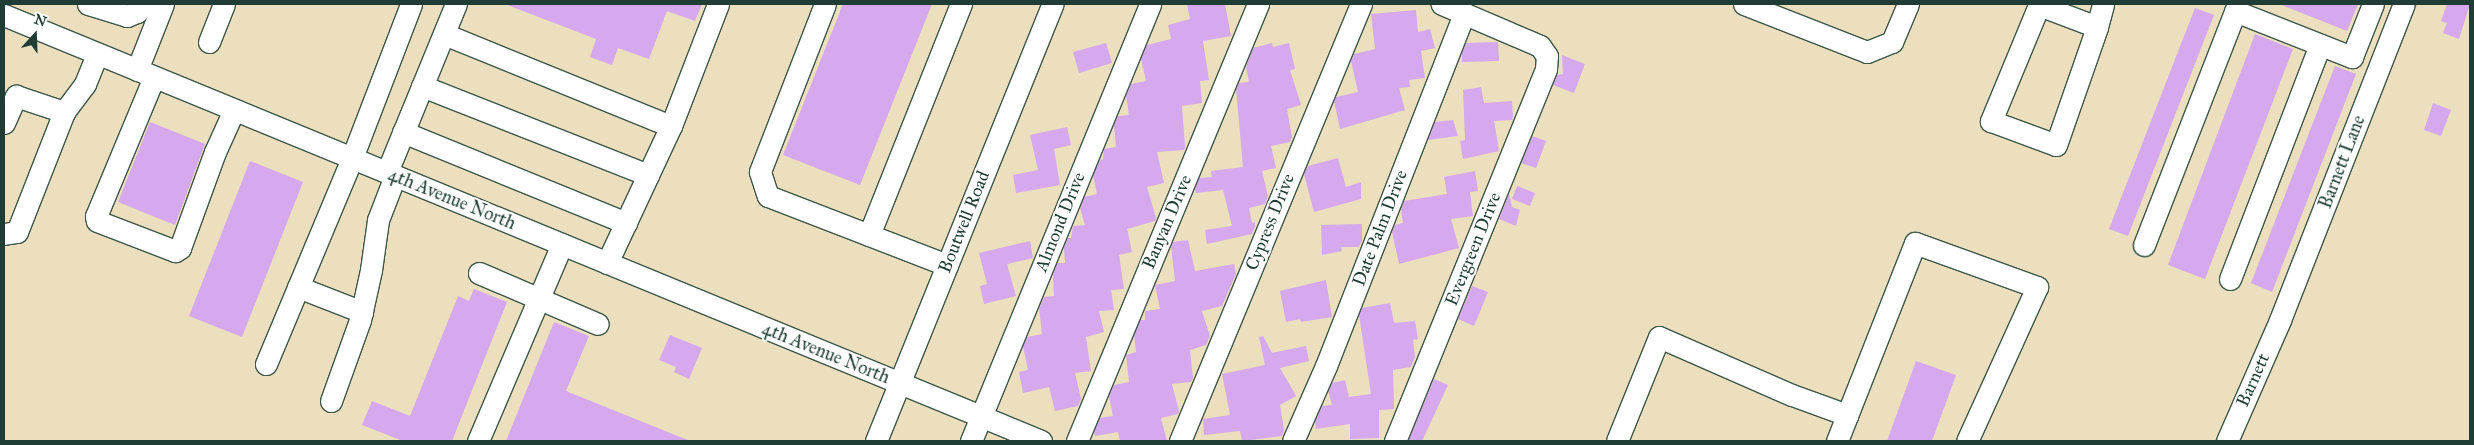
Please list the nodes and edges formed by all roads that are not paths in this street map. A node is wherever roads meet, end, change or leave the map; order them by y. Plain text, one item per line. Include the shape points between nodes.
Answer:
1 (88, 4) edge
2 (143, 4) edge
3 (163, 4) edge
4 (224, 4) edge
5 (411, 4) edge
6 (456, 4) edge
7 (718, 4) edge
8 (825, 4) edge
9 (961, 4) edge
10 (1053, 4) edge
11 (1150, 4) edge
12 (1258, 4) edge
13 (1361, 4) edge
14 (1442, 4) edge
15 (1744, 4) edge
16 (1908, 4) edge
17 (2103, 4) edge
18 (2373, 4) edge
19 (2404, 4) edge
20 (1464, 13) junction
21 (4, 15) edge
22 (2098, 27) junction
23 (444, 34) junction
24 (209, 42) dead end
25 (2320, 45) junction
26 (97, 54) junction
27 (145, 73) junction
28 (422, 86) junction
29 (234, 110) junction
30 (64, 112) junction
31 (4, 123) edge
32 (671, 126) junction
33 (403, 132) junction
34 (352, 158) junction
35 (391, 174) junction
36 (648, 175) junction
37 (626, 222) junction
38 (869, 235) junction
39 (5, 237) edge
40 (562, 244) junction
41 (2144, 245) dead end
42 (606, 263) junction
43 (947, 265) junction
44 (479, 273) dead end
45 (2230, 279) dead end
46 (298, 288) junction
47 (538, 300) junction
48 (362, 312) junction
49 (2280, 320) joint
50 (598, 324) dead end
51 (266, 364) dead end
52 (899, 383) junction
53 (331, 401) dead end
54 (1847, 415) junction
55 (981, 417) junction
56 (478, 441) edge
57 (876, 441) edge
58 (971, 441) edge
59 (1041, 441) edge
60 (1077, 441) edge
61 (1180, 441) edge
62 (1293, 441) edge
63 (1395, 441) edge
64 (1617, 441) edge
65 (1837, 441) edge
66 (1967, 441) edge
67 (2227, 441) edge

1 - 2 street via 127,16 137,12
3 - 27 street
4 - 24 street
5 - 34 street
6 - 23 street
7 - 32 street
8 - 38 street via 760,172 768,196
9 - 38 street
10 - 43 street, Boutwell Road
11 - 55 street, Almond Drive
12 - 60 street, Banyan Drive
13 - 61 street, Cypress Drive
14 - 20 street
15 - 16 street via 1867,52 1892,42
17 - 22 street
18 - 25 street via 2352,58
19 - 49 street, Barnett Lane
20 - 62 street, Date Palm Drive via 1326,366
20 - 63 street, Evergreen Drive via 1540,46 1547,56 1546,69
21 - 26 street, 4th Avenue North
22 - 22 street via 2056,145 1991,121 2039,5
23 - 28 street
23 - 32 street
25 - 41 street via 2235,11
25 - 45 street
26 - 27 street, 4th Avenue North
26 - 30 street via 85,84
27 - 29 street, 4th Avenue North
27 - 29 street via 97,221 175,251 180,248
28 - 33 street
28 - 36 street
29 - 34 street, 4th Avenue North
30 - 31 street via 16,96
30 - 39 street via 17,232
32 - 36 street
33 - 35 street
33 - 37 street
34 - 35 street, 4th Avenue North
34 - 46 street
35 - 40 street, 4th Avenue North
35 - 48 street via 378,220
36 - 37 street
37 - 42 street
38 - 43 street
40 - 42 street, 4th Avenue North
40 - 47 street
42 - 52 street, 4th Avenue North
43 - 52 street, Boutwell Road
44 - 47 street
46 - 48 street
46 - 51 street
47 - 50 street
47 - 56 street
48 - 53 street
49 - 67 street, Barnett
52 - 55 street, 4th Avenue North
52 - 57 street, Boutwell Road
54 - 64 street via 1792,395 1659,337
54 - 65 street
54 - 66 street via 1915,243 2037,287
55 - 58 street, Almond Drive
55 - 59 street, 4th Avenue North

